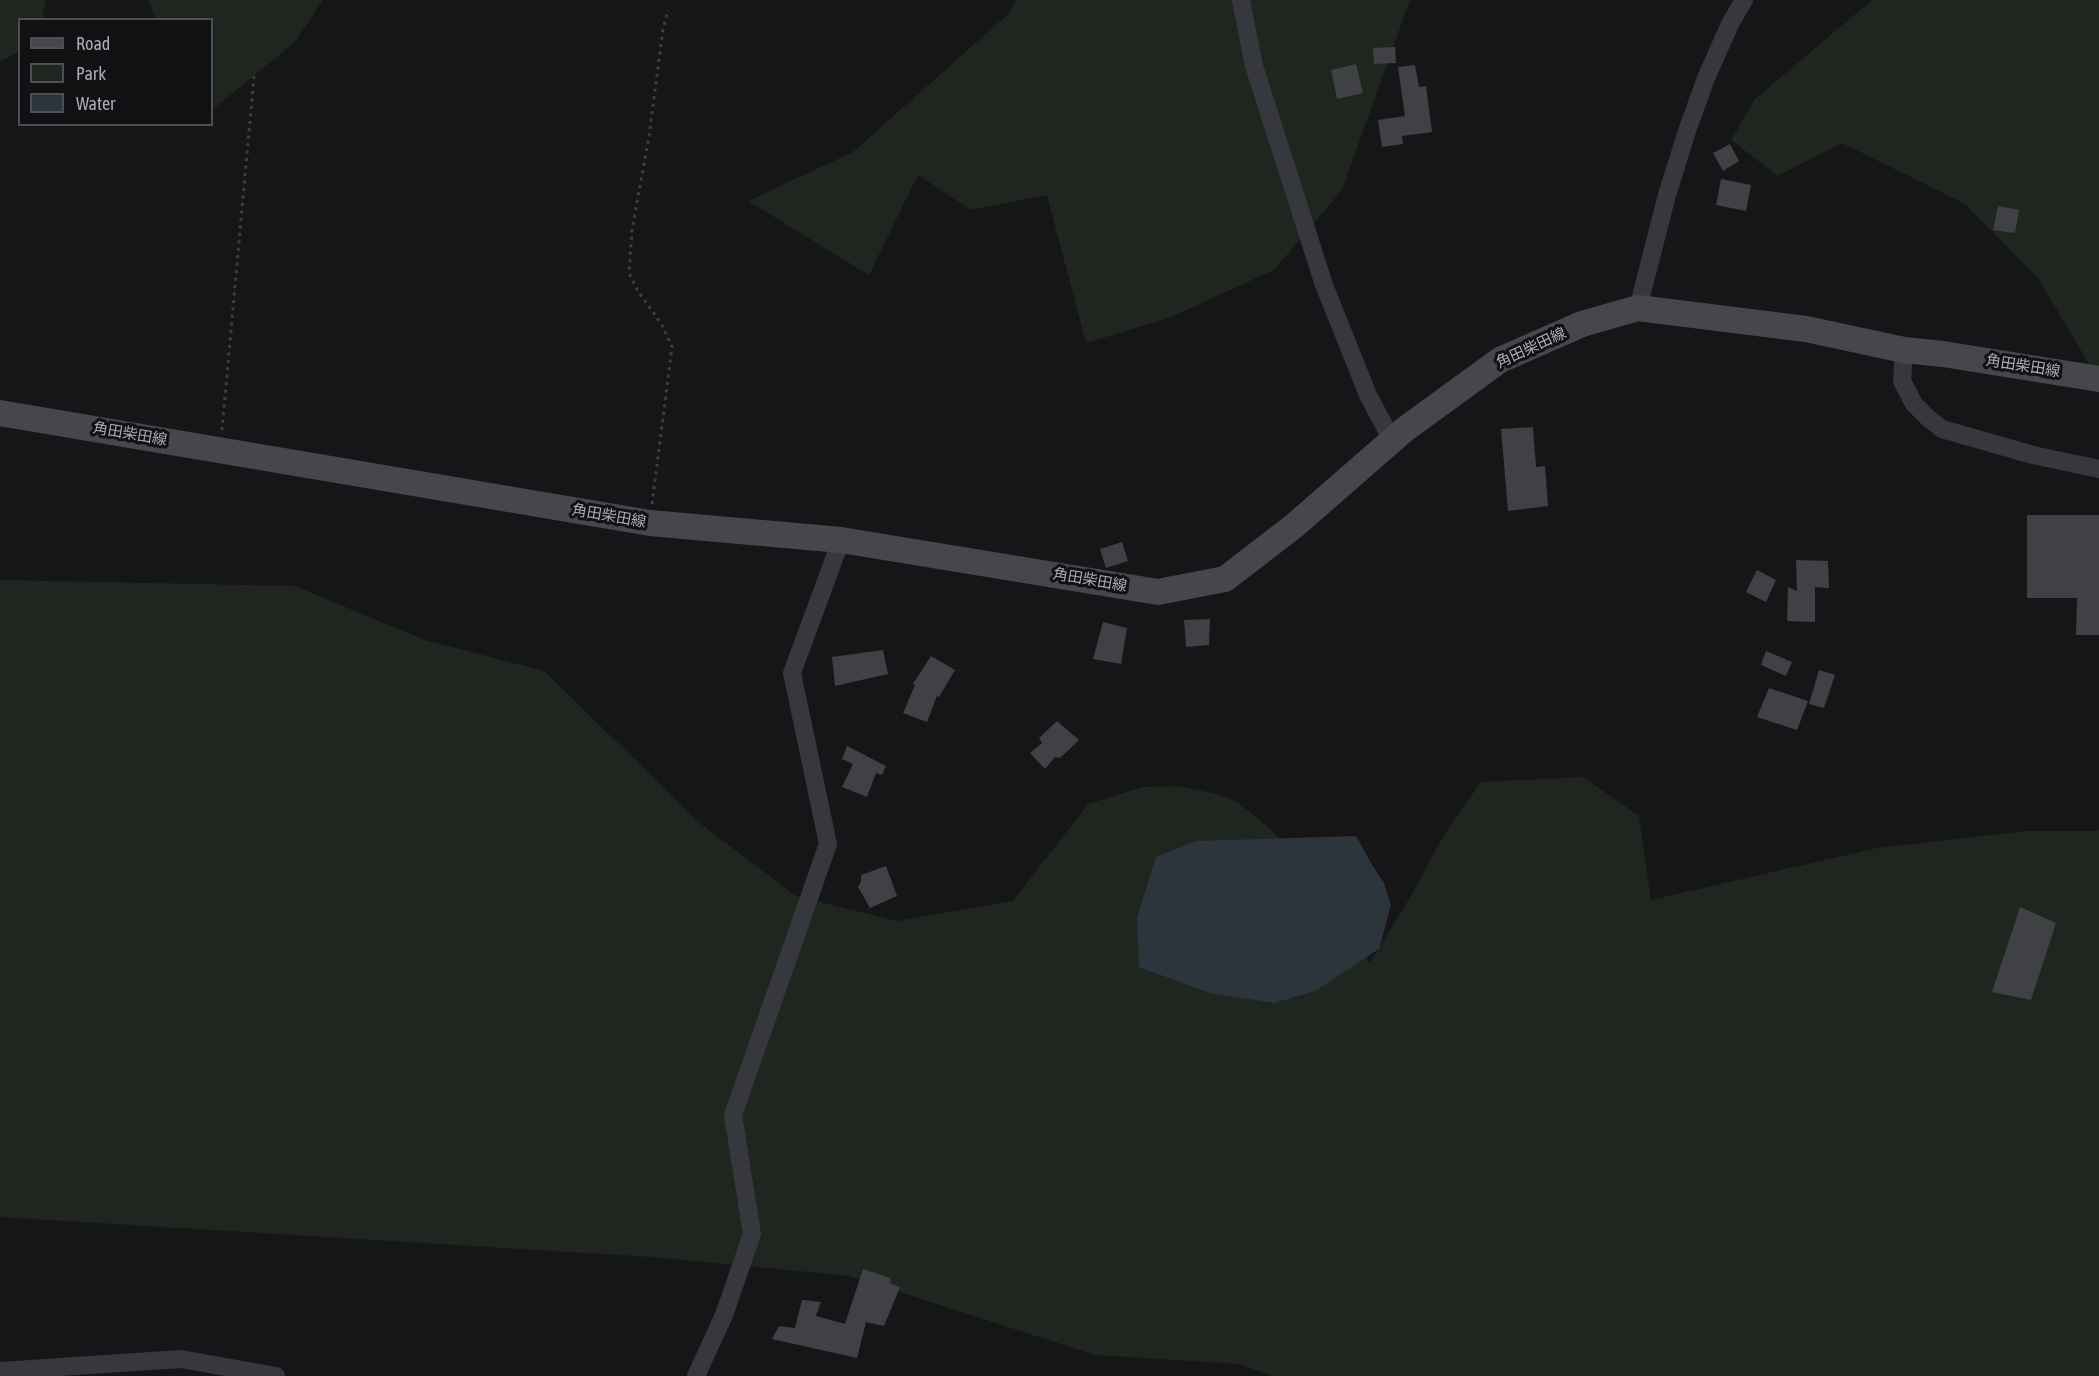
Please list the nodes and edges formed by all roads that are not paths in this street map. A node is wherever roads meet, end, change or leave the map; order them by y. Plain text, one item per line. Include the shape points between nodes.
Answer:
1 (1241, 0) edge
2 (1744, 0) edge
3 (1638, 308) junction
4 (1904, 350) junction
5 (2099, 379) edge
6 (0, 413) edge
7 (1393, 442) junction
8 (2099, 470) edge
9 (841, 540) junction
10 (0, 1371) edge
11 (276, 1376) edge
12 (696, 1376) edge

1 - 7 street via 1254,66 1324,285 1368,395
2 - 3 street via 1706,78 1686,131
3 - 4 main road, 角田柴田線 via 1806,329
3 - 7 main road, 角田柴田線 via 1582,324 1500,360
4 - 5 main road, 角田柴田線
4 - 8 street via 1902,381 1914,404 1942,429
6 - 9 main road, 角田柴田線 via 650,523
7 - 9 main road, 角田柴田線 via 1225,579 1158,592
9 - 12 street via 792,673 828,843 734,1115 752,1234 724,1315
10 - 11 street via 181,1359

